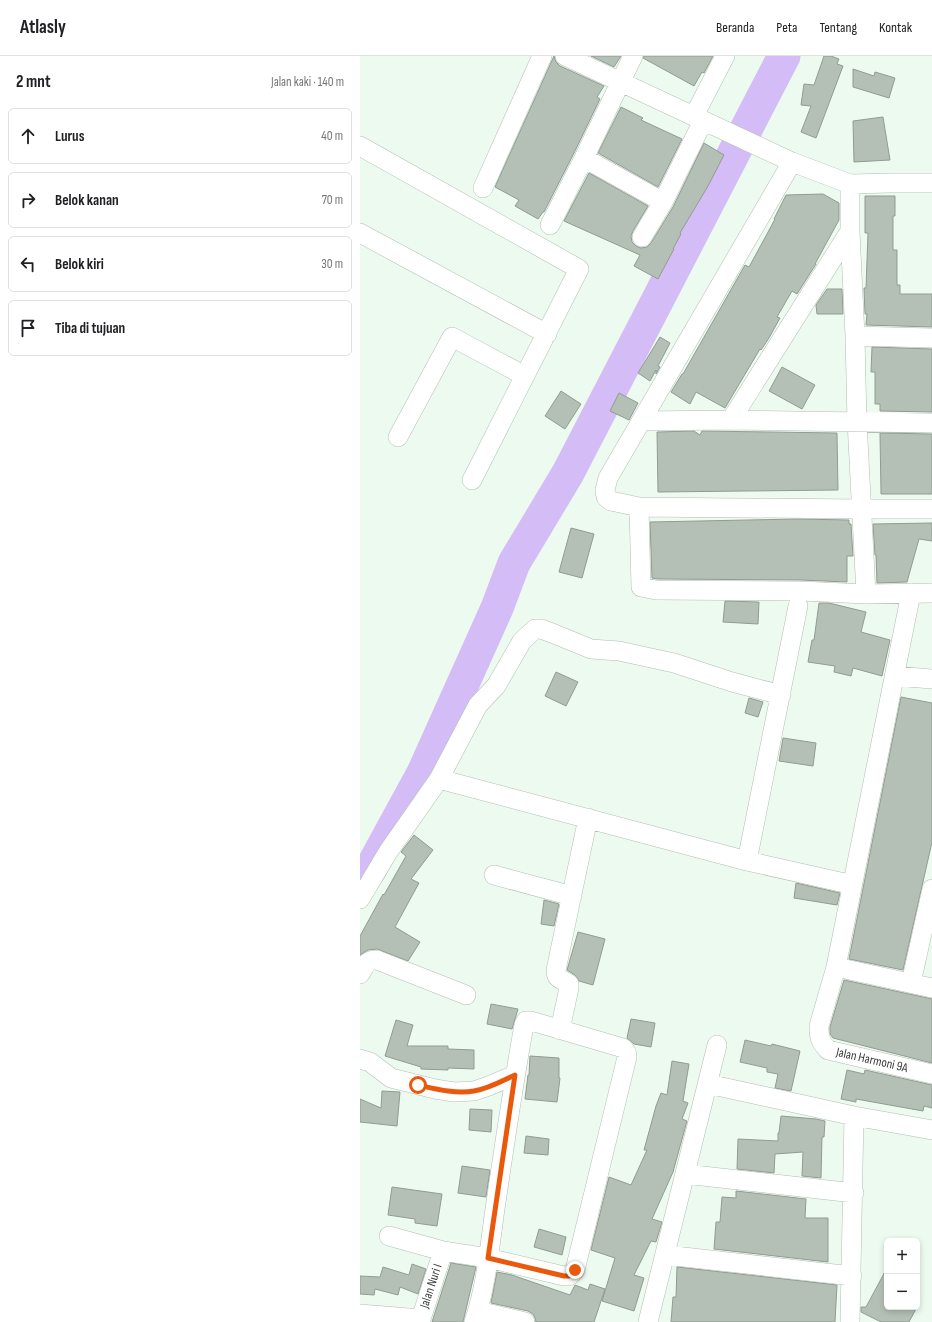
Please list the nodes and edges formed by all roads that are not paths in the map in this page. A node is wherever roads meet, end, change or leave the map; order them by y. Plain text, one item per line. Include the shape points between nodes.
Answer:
1 (542, 56) edge
2 (566, 56) edge
3 (633, 56) edge
4 (725, 56) edge
5 (621, 82) junction
6 (699, 119) junction
7 (360, 146) edge
8 (584, 158) junction
9 (792, 162) junction
10 (932, 183) edge
11 (850, 184) junction
12 (483, 188) dead end
13 (663, 202) junction
14 (550, 225) dead end
15 (850, 231) junction
16 (360, 233) edge
17 (642, 237) dead end
18 (547, 334) junction
19 (855, 336) junction
20 (932, 338) edge
21 (525, 376) junction
22 (731, 420) junction
23 (642, 421) junction
24 (857, 421) junction
25 (932, 423) edge
26 (398, 437) dead end
27 (472, 480) dead end
28 (639, 506) junction
29 (861, 509) junction
30 (932, 509) edge
31 (911, 593) junction
32 (932, 593) edge
33 (866, 594) junction
34 (798, 606) dead end
35 (895, 676) junction
36 (932, 679) edge
37 (781, 695) junction
38 (439, 779) junction
39 (588, 818) junction
40 (747, 861) junction
41 (494, 875) dead end
42 (849, 884) dead end
43 (932, 888) edge
44 (572, 896) junction
45 (360, 900) edge
46 (836, 967) junction
47 (360, 974) edge
48 (911, 983) junction
49 (932, 988) edge
50 (466, 995) dead end
51 (560, 1030) junction
52 (717, 1044) dead end
53 (360, 1059) edge
54 (932, 1074) edge
55 (515, 1075) junction
56 (708, 1084) junction
57 (854, 1116) junction
58 (932, 1130) edge
59 (686, 1174) junction
60 (854, 1193) junction
61 (389, 1236) dead end
62 (443, 1251) junction
63 (666, 1254) junction
64 (488, 1258) junction
65 (852, 1276) junction
66 (360, 1314) edge
67 (476, 1316) edge
68 (421, 1320) edge
69 (525, 1322) edge
70 (648, 1322) edge
71 (850, 1322) edge

1 - 12 street
2 - 5 street
3 - 5 street
4 - 6 street
5 - 6 street
5 - 8 street
6 - 9 street
6 - 13 street
7 - 18 street via 580,269
8 - 13 street
8 - 14 street
9 - 11 street
9 - 23 street
10 - 11 street
11 - 15 street
13 - 17 street
15 - 19 street
15 - 22 street
16 - 18 street
18 - 21 street
19 - 20 street
19 - 24 street
21 - 26 street via 452,337
21 - 27 street
22 - 23 street
22 - 24 street
23 - 28 street via 608,478 605,490 611,501
24 - 25 street
24 - 29 street
28 - 29 street
28 - 33 street via 641,587 656,590
29 - 30 street
29 - 33 street
31 - 32 street
31 - 33 street
31 - 35 street, Jalan Harmoni 9A
34 - 37 street
35 - 36 street
35 - 46 street, Jalan Harmoni 9A
37 - 38 street via 674,663 619,651 591,649 541,629 535,629 522,641 496,686 478,705
37 - 40 street
38 - 39 street
38 - 45 street via 388,852
39 - 40 street
39 - 44 street
40 - 42 street
41 - 44 street
43 - 48 street
44 - 51 street via 556,970 559,979 569,984
46 - 48 street
46 - 54 street, Jalan Harmoni 9A via 819,1026 822,1044 828,1050
47 - 50 street via 366,963 377,960
48 - 49 street
51 - 55 street via 526,1021
51 - 64 street via 623,1048 627,1053 575,1270 569,1276 564,1276
52 - 56 street
53 - 55 street via 370,1062 391,1078 454,1092 474,1091
55 - 64 street
56 - 57 street
56 - 59 street
57 - 58 street
57 - 60 street
59 - 60 street
59 - 63 street
60 - 65 street
61 - 62 street
62 - 64 street
62 - 68 street, Jalan Nuri I
63 - 65 street
63 - 70 street
64 - 67 street
65 - 71 street
66 - 68 street
67 - 69 street

